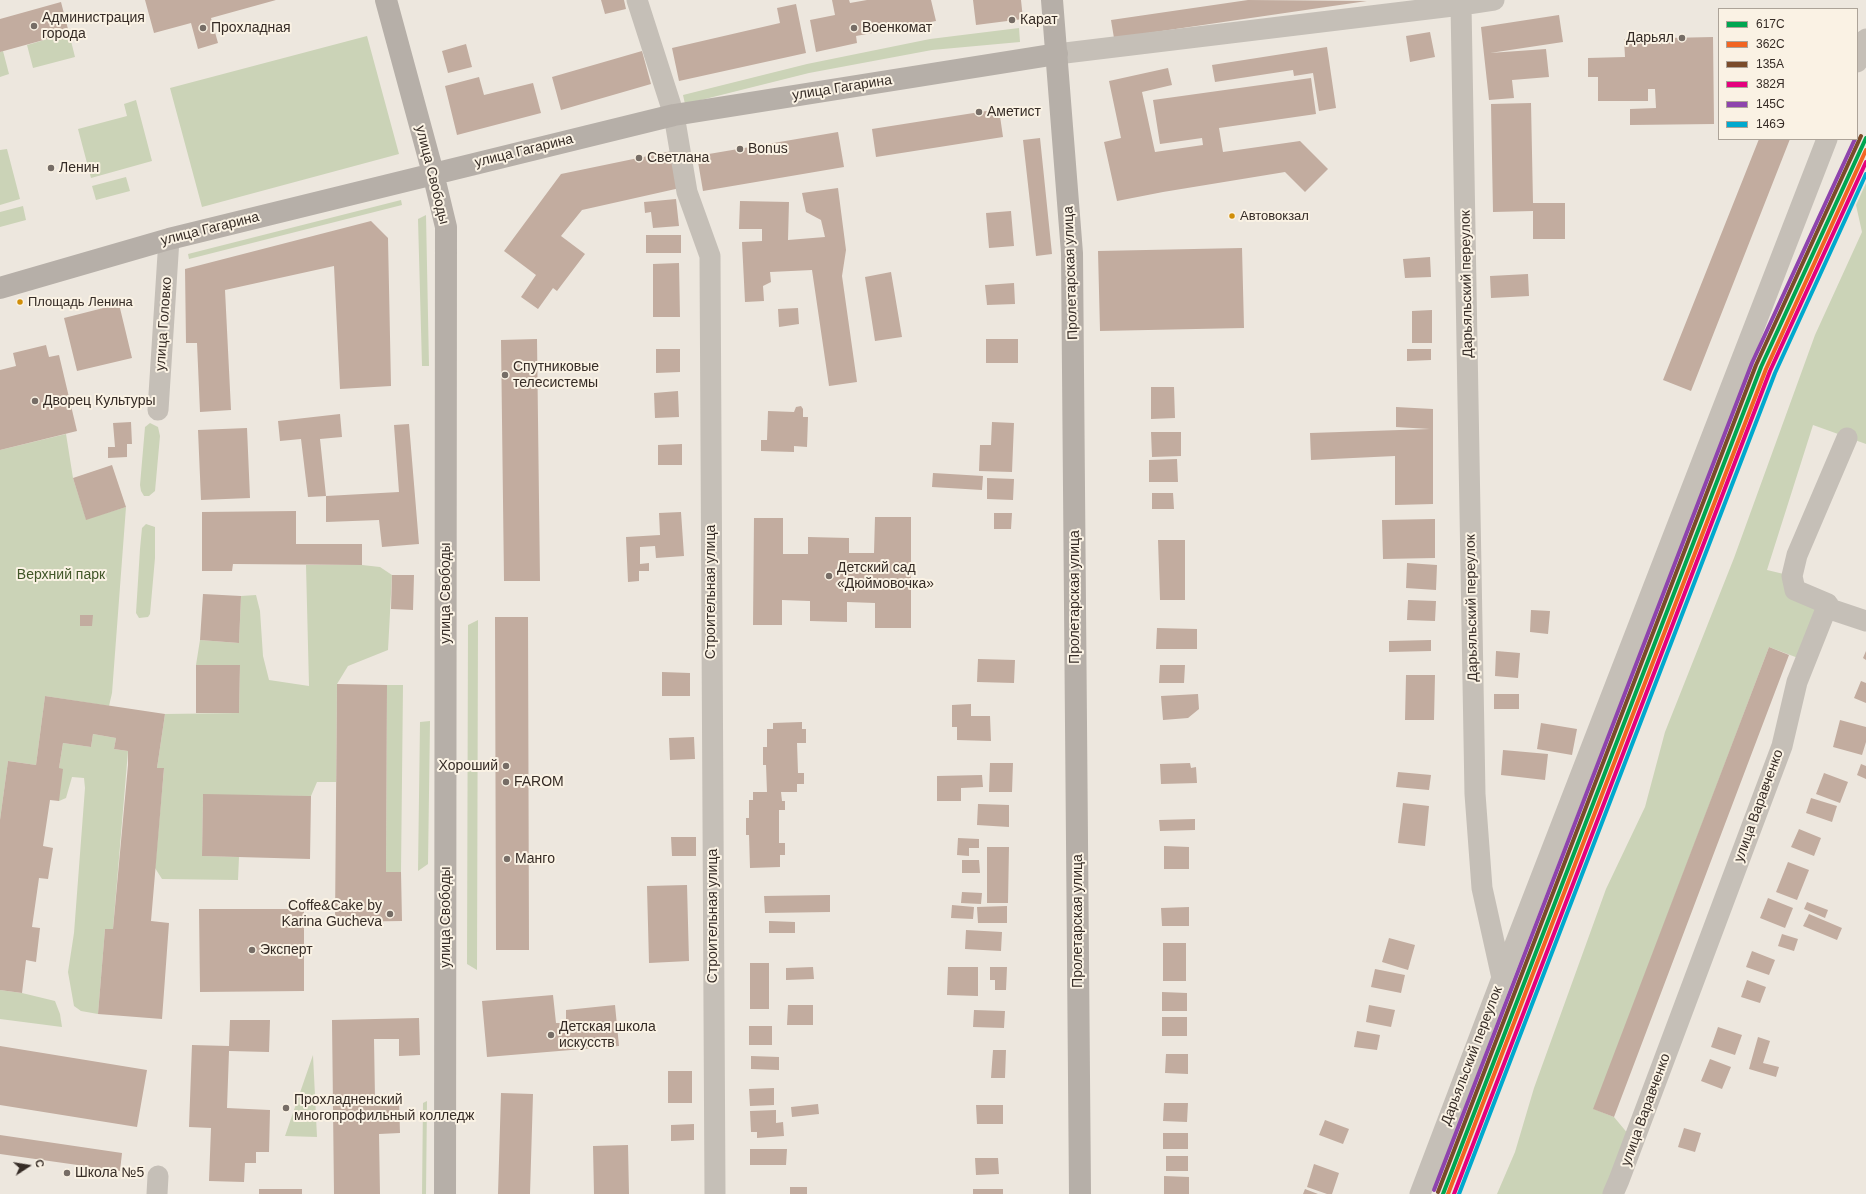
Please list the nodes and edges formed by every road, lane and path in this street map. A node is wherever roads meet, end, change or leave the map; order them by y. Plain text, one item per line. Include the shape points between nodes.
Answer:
1 (386, 0) edge
2 (637, 0) edge
3 (1052, 0) edge
4 (1494, 0) edge
5 (1461, 5) junction
6 (1866, 39) edge
7 (1057, 54) junction
8 (1858, 59) edge
9 (674, 115) junction
10 (1827, 140) edge
11 (433, 173) junction
12 (169, 239) junction
13 (0, 288) edge
14 (158, 410) dead end
15 (1847, 438) dead end
16 (1827, 608) junction
17 (1866, 621) edge
18 (1502, 978) junction
19 (445, 1194) edge
20 (714, 1194) edge
21 (1080, 1194) edge
22 (1420, 1194) edge
23 (1613, 1194) edge

1 - 11 street, улица Свободы
2 - 9 street, Строительная улица
3 - 7 street, Пролетарская улица
4 - 5 street
5 - 7 street
5 - 18 street, Дарьяльский переулок via 1475,794 1482,888
6 - 8 street
7 - 9 street, улица Гагарина
7 - 21 street, Пролетарская улица via 1072,252
9 - 11 street, улица Гагарина
9 - 20 street, Строительная улица via 687,192 710,256
10 - 18 street
11 - 12 street, улица Гагарина
11 - 19 street, улица Свободы via 446,227
12 - 13 street, улица Гагарина
12 - 14 street, улица Головко
15 - 16 street via 1797,555 1792,576 1795,590 1828,604
16 - 17 street
16 - 23 street, улица Варавченко via 1797,682 1782,746
18 - 22 street, Дарьяльский переулок

